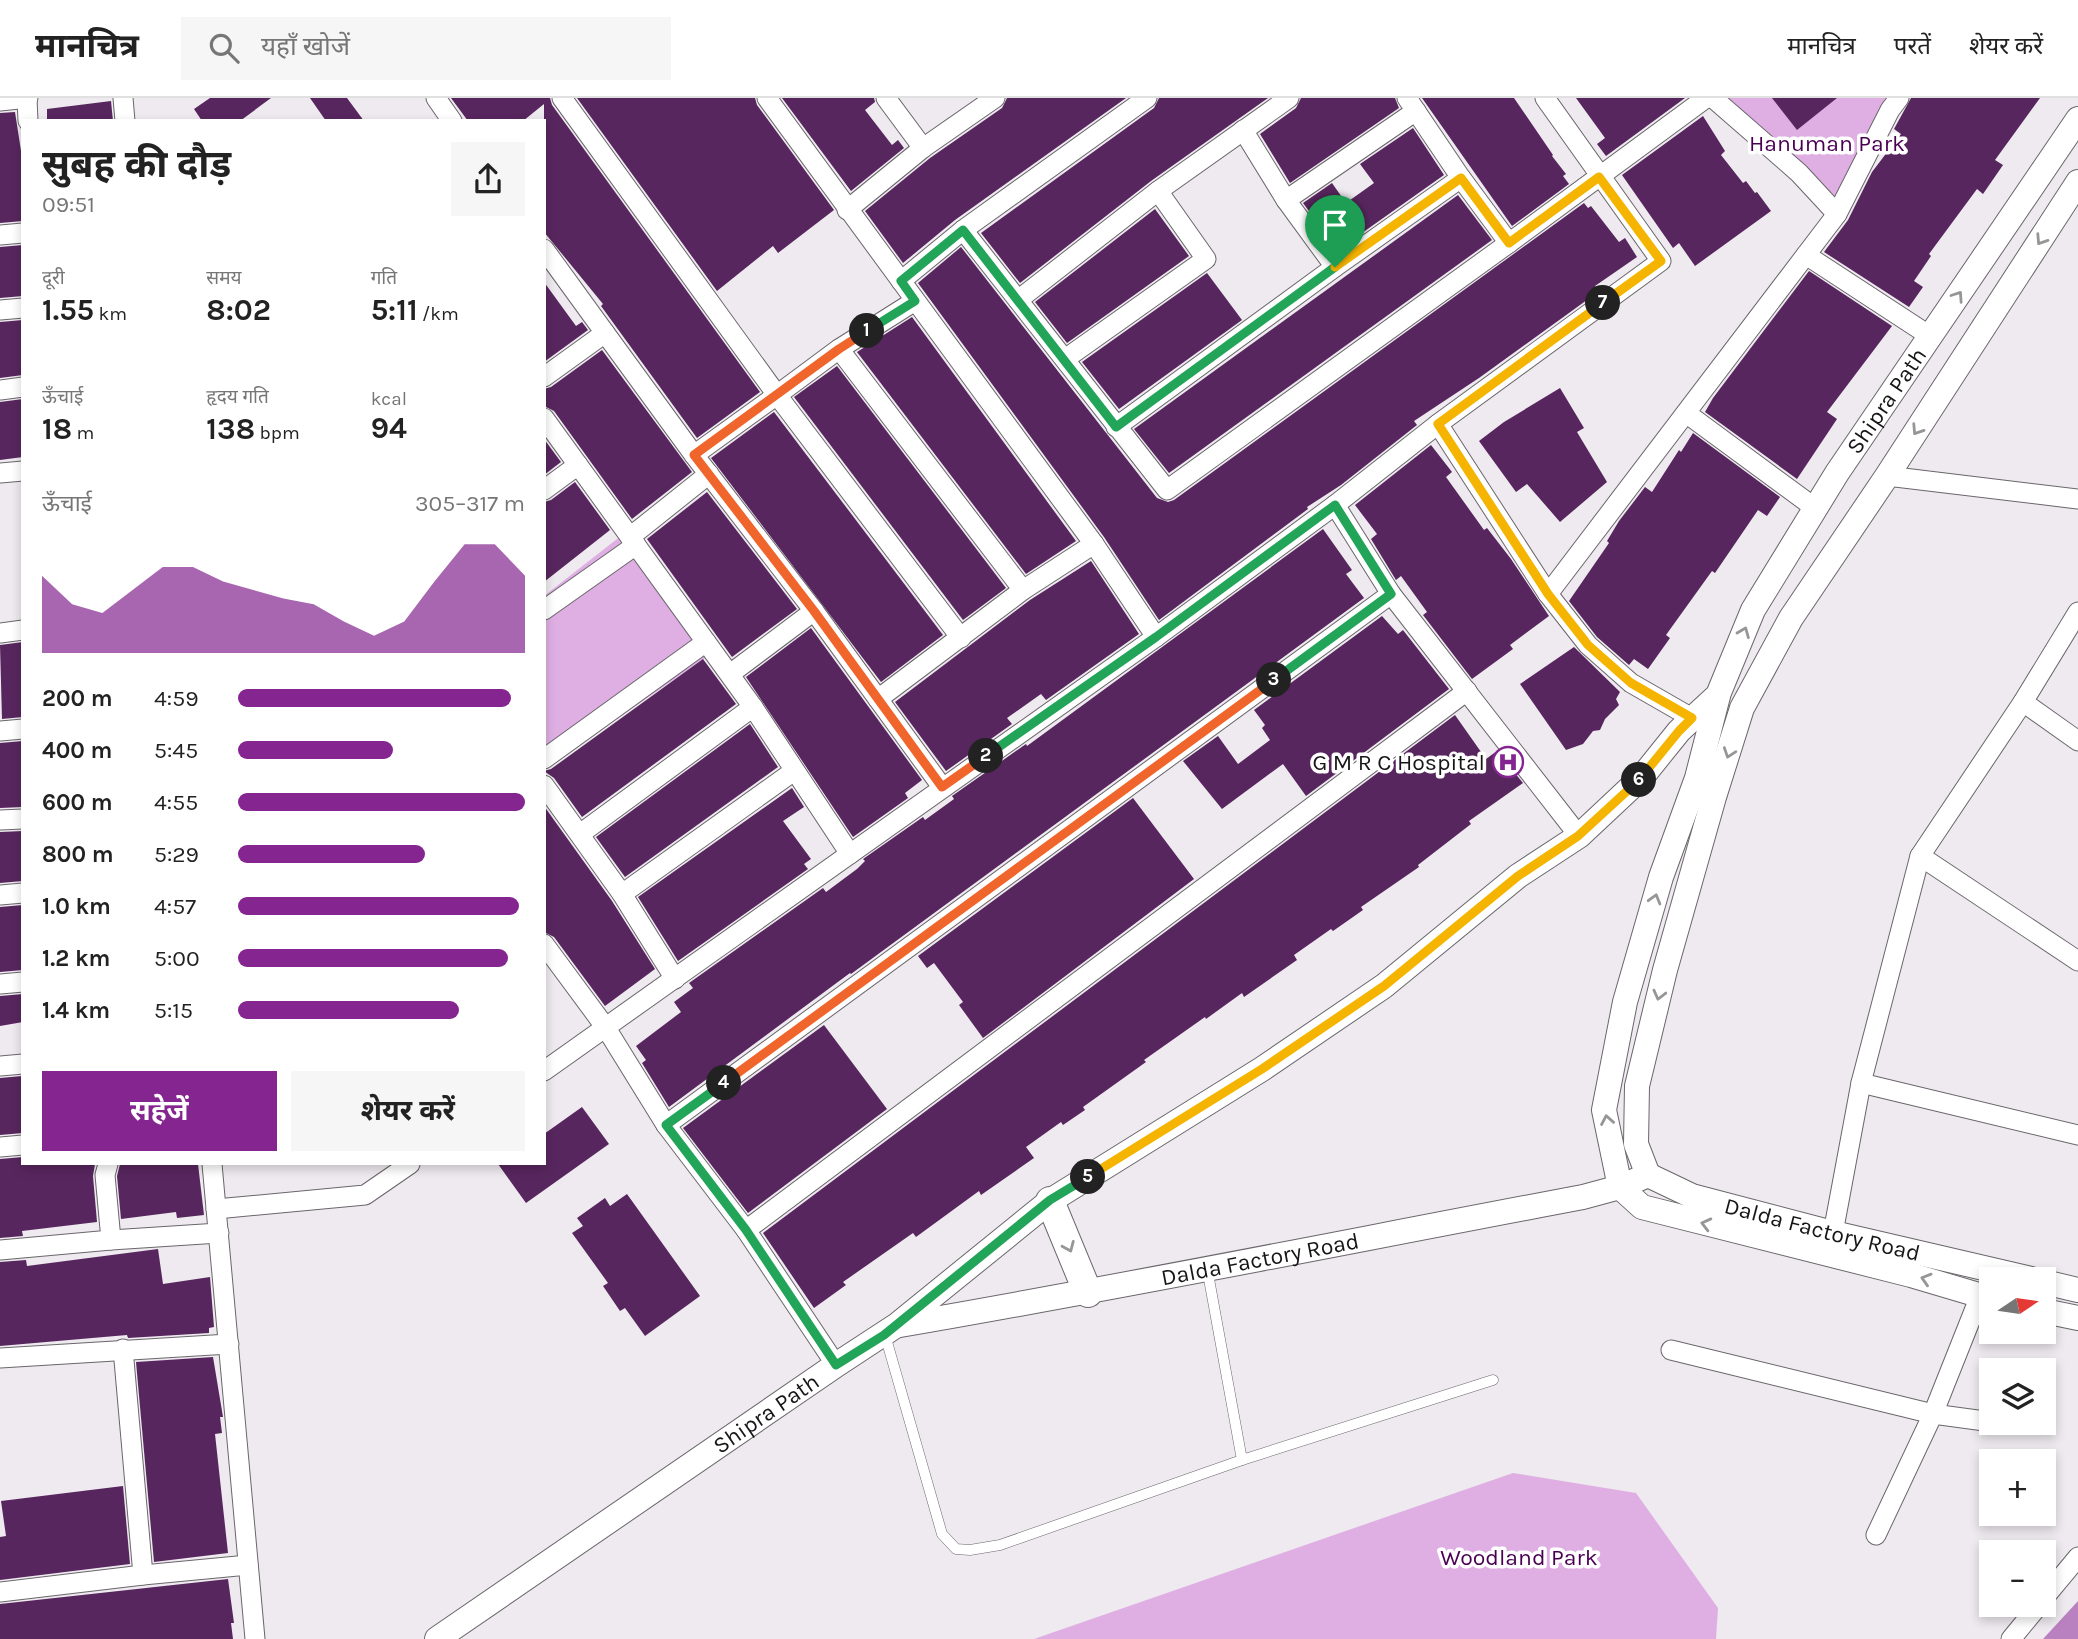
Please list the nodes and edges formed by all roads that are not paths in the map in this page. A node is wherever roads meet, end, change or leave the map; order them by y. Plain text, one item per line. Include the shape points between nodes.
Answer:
1 (27, 98) edge
2 (123, 98) edge
3 (562, 98) edge
4 (767, 98) edge
5 (886, 98) edge
6 (995, 98) edge
7 (1147, 98) edge
8 (1289, 98) edge
9 (1545, 98) edge
10 (1706, 98) edge
11 (1713, 98) edge
12 (1899, 98) edge
13 (0, 101) edge
14 (1412, 104) edge
15 (28, 119) edge
16 (125, 119) edge
17 (2078, 119) edge
18 (1243, 130) junction
19 (923, 148) junction
20 (1599, 177) junction
21 (1461, 178) junction
22 (2078, 182) edge
23 (1158, 191) junction
24 (1286, 200) junction
25 (847, 210) junction
26 (1837, 214) junction
27 (963, 230) junction
28 (21, 233) edge
29 (0, 235) edge
30 (1509, 243) junction
31 (546, 252) edge
32 (1806, 255) junction
33 (1335, 267) junction
34 (901, 281) junction
35 (1018, 300) junction
36 (915, 301) junction
37 (21, 308) edge
38 (0, 310) edge
39 (605, 333) junction
40 (1930, 336) junction
41 (839, 349) junction
42 (1065, 359) junction
43 (546, 376) edge
44 (21, 387) edge
45 (0, 390) edge
46 (777, 395) junction
47 (1686, 413) junction
48 (546, 421) edge
49 (1438, 424) junction
50 (1116, 427) junction
51 (694, 455) junction
52 (578, 465) junction
53 (21, 471) edge
54 (0, 472) edge
55 (709, 474) junction
56 (1887, 476) junction
57 (546, 489) edge
58 (2078, 499) edge
59 (1335, 505) junction
60 (1815, 508) junction
61 (633, 541) junction
62 (1094, 544) junction
63 (1023, 590) junction
64 (1391, 594) junction
65 (1548, 594) junction
66 (546, 608) edge
67 (814, 611) junction
68 (2078, 612) edge
69 (21, 630) edge
70 (0, 633) edge
71 (1156, 637) junction
72 (961, 638) junction
73 (706, 642) junction
74 (730, 674) junction
75 (1752, 689) junction
76 (1468, 691) junction
77 (1718, 695) junction
78 (878, 699) junction
79 (2023, 702) junction
80 (753, 707) junction
81 (1692, 718) junction
82 (21, 729) edge
83 (0, 731) edge
84 (2078, 741) edge
85 (546, 758) edge
86 (794, 771) junction
87 (942, 787) junction
88 (546, 788) edge
89 (21, 819) edge
90 (0, 820) edge
91 (580, 834) junction
92 (1578, 836) junction
93 (850, 854) junction
94 (1920, 856) junction
95 (21, 893) edge
96 (622, 894) junction
97 (0, 895) edge
98 (546, 947) edge
99 (2077, 957) edge
100 (675, 979) junction
101 (21, 982) edge
102 (0, 984) edge
103 (606, 1028) junction
104 (21, 1065) edge
105 (0, 1066) edge
106 (546, 1069) edge
107 (1861, 1083) junction
108 (666, 1125) junction
109 (2078, 1135) edge
110 (21, 1145) edge
111 (0, 1147) edge
112 (108, 1165) edge
113 (212, 1165) edge
114 (409, 1165) edge
115 (1647, 1175) junction
116 (1620, 1187) junction
117 (1050, 1200) junction
118 (216, 1209) junction
119 (746, 1230) junction
120 (219, 1233) junction
121 (1833, 1233) junction
122 (111, 1240) junction
123 (0, 1250) edge
124 (1207, 1267) junction
125 (1979, 1267) edge
126 (2056, 1285) edge
127 (2078, 1290) edge
128 (1088, 1293) junction
129 (1979, 1295) edge
130 (1979, 1312) edge
131 (2056, 1313) edge
132 (2078, 1318) edge
133 (891, 1330) junction
134 (229, 1344) junction
135 (123, 1349) junction
136 (1671, 1350) dead end
137 (0, 1358) edge
138 (836, 1365) junction
139 (1493, 1380) dead end
140 (1933, 1414) junction
141 (1979, 1420) edge
142 (1242, 1460) junction
143 (1876, 1535) dead end
144 (2078, 1557) edge
145 (248, 1565) junction
146 (143, 1575) junction
147 (2056, 1584) edge
148 (0, 1588) edge
149 (2029, 1617) edge
150 (255, 1639) edge
151 (437, 1639) edge
152 (2011, 1639) edge

1 - 13 street
1 - 15 street
2 - 16 street
3 - 46 street
4 - 25 street
5 - 19 street
6 - 19 street
7 - 27 street
8 - 18 street
9 - 20 street
10 - 20 street
11 - 26 street via 1799,173
12 - 26 street
14 - 21 street
14 - 24 street
40 -> 17 street, Shipra Path
18 - 23 street
18 - 24 street
19 - 25 street
20 - 30 street
20 - 49 street via 1661,261
21 - 30 street
21 - 33 street
22 -> 56 street, Shipra Path
23 - 35 street
23 - 42 street via 1206,259
24 - 33 street
25 - 34 street
26 - 32 street
27 - 34 street
27 - 35 street
28 - 29 street
30 - 50 street via 1167,490
31 - 39 street
32 - 40 street
32 - 47 street
33 - 50 street
34 - 36 street
35 - 42 street
36 - 41 street
36 - 62 street
37 - 38 street
39 - 43 street
39 - 51 street
40 - 60 street, Shipra Path
41 - 46 street
41 - 63 street
42 - 50 street
44 - 45 street
46 - 51 street
46 - 72 street
47 - 60 street
47 - 65 street
48 - 52 street
49 - 59 street
49 - 65 street
51 - 55 street
52 - 57 street
52 - 61 street
53 - 54 street
55 - 61 street
55 - 67 street
56 - 58 street
56 - 75 street, Shipra Path via 1791,618
59 - 64 street
59 - 71 street
77 -> 60 street, Shipra Path via 1752,610
61 - 66 street
61 - 73 street
62 - 63 street
62 - 71 street
63 - 72 street
64 - 76 street
64 - 108 street
65 - 81 street via 1588,645 1631,683
67 - 74 street
67 - 78 street
68 - 79 street
69 - 70 street
71 - 87 street
72 - 78 street
73 - 74 street
73 - 85 street
74 - 80 street
75 - 77 street
75 -> 115 street, Shipra Path via 1714,797 1637,1086 1636,1144
76 - 92 street
76 - 119 street
77 - 81 street, Shipra Path
116 -> 77 street via 1604,1110 1625,1002 1661,877 1697,778
78 - 87 street
79 - 84 street
79 - 94 street
80 - 86 street
80 - 91 street
81 - 92 street, Shipra Path via 1642,777
82 - 83 street
86 - 93 street
86 - 96 street
87 - 93 street
88 - 91 street
89 - 90 street
91 - 96 street
92 - 117 street, Shipra Path via 1518,876 1384,986 1262,1069
93 - 100 street
94 - 99 street
94 - 107 street
95 - 97 street
96 - 100 street
98 - 103 street
100 - 103 street
101 - 102 street
103 - 106 street
103 - 108 street
104 - 105 street
107 - 109 street
107 - 121 street
108 - 119 street
110 - 111 street
112 - 122 street
113 - 118 street
114 - 118 street via 365,1195
115 - 116 street, Dalda Factory Road
115 - 121 street, Dalda Factory Road via 1692,1196
116 - 124 street, Dalda Factory Road
129 -> 116 street, Dalda Factory Road via 1642,1207
117 -> 128 main road
117 - 133 street, Shipra Path
118 - 120 street
119 - 138 street
120 - 122 street
120 - 134 street
121 - 125 street, Dalda Factory Road
122 - 123 street
124 - 128 street, Dalda Factory Road
124 - 142 lane
126 - 127 street
128 - 133 street, Dalda Factory Road
130 - 140 street
131 - 132 street
133 - 138 street, Shipra Path
133 - 142 lane via 942,1534 956,1549 1000,1545
134 - 135 street
134 - 145 street
135 - 137 street
135 - 146 street
136 - 140 street
138 - 151 street, Shipra Path
139 - 142 lane
140 - 141 street
140 - 143 street
144 - 147 street
145 - 146 street
145 - 150 street
146 - 148 street
149 - 152 street

